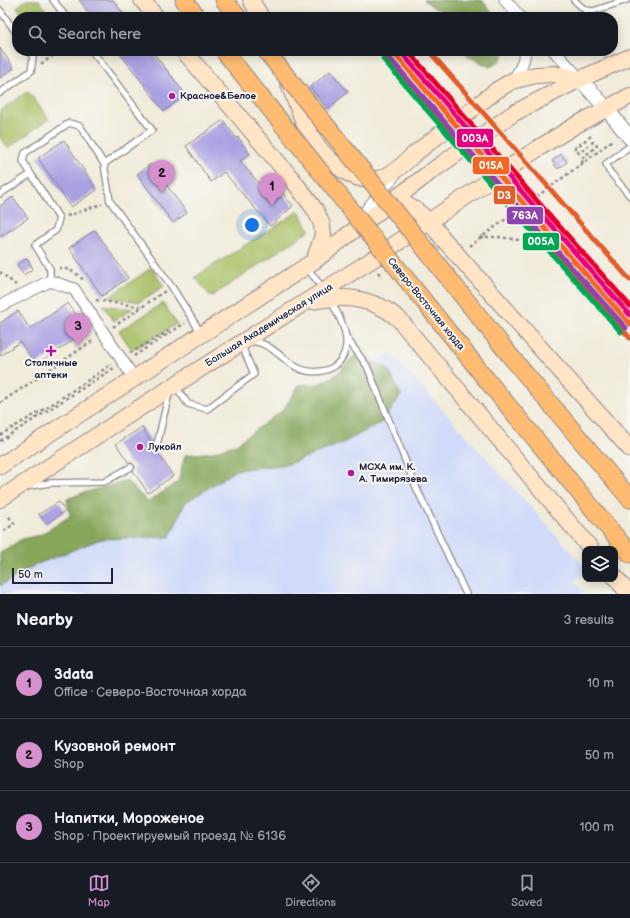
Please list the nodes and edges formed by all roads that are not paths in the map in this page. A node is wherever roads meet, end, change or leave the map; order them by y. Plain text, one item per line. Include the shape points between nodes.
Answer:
1 (53, 0) edge
2 (142, 0) edge
3 (184, 0) edge
4 (224, 0) edge
5 (252, 0) edge
6 (505, 0) edge
7 (574, 0) edge
8 (627, 0) edge
9 (621, 1) edge
10 (0, 10) edge
11 (62, 12) edge
12 (152, 12) edge
13 (193, 12) edge
14 (234, 12) edge
15 (258, 12) edge
16 (516, 12) edge
17 (12, 27) edge
18 (32, 56) edge
19 (96, 56) edge
20 (188, 56) edge
21 (228, 56) edge
22 (270, 56) edge
23 (278, 56) edge
24 (525, 56) edge
25 (559, 56) edge
26 (630, 57) edge
27 (580, 79) junction
28 (512, 81) junction
29 (0, 93) edge
30 (630, 96) edge
31 (606, 108) junction
32 (630, 138) edge
33 (630, 146) edge
34 (104, 164) junction
35 (402, 166) junction
36 (31, 174) junction
37 (0, 194) edge
38 (630, 196) edge
39 (392, 200) junction
40 (429, 221) junction
41 (349, 233) junction
42 (310, 264) junction
43 (50, 281) junction
44 (327, 294) junction
45 (0, 306) edge
46 (202, 334) junction
47 (346, 337) junction
48 (243, 342) junction
49 (134, 378) junction
50 (172, 386) junction
51 (156, 449) dead end
52 (630, 449) edge
53 (0, 466) edge
54 (131, 467) dead end
55 (18, 487) junction
56 (630, 499) edge
57 (3, 506) edge
58 (589, 546) edge
59 (630, 554) edge
60 (618, 581) edge
61 (466, 594) edge
62 (629, 594) edge

1 - 11 lane
2 - 12 main road
3 - 13 main road
4 - 14 main road
5 - 15 main road
6 - 16 street
7 - 9 lane via 585,10 593,11
8 - 9 lane
10 - 17 lane
18 - 29 lane via 31,71
19 - 34 lane via 152,130
20 - 42 main road via 316,211 322,224 323,235
21 - 59 main road, Северо-Восточная хорда, bridge via 486,379
22 - 56 main road, bridge via 512,358
23 - 35 main road via 305,124 316,144 332,162 344,171 369,179 379,178
24 - 28 street via 519,72
25 - 27 street
26 - 27 main road
27 - 28 main road via 554,74
27 - 31 street
27 - 39 main road via 514,113
28 - 35 main road via 497,90
30 - 31 main road, Большая Академическая улица
31 - 32 street
31 - 40 main road, Большая Академическая улица via 537,149
33 - 38 lane via 606,164 609,172
34 - 36 lane via 80,126 69,123 25,153 23,161
34 - 46 lane via 110,201 172,287
35 - 41 street
36 - 37 lane
36 - 43 lane via 59,218 56,230 35,245 50,269
39 - 40 main road via 404,203
39 - 41 main road
40 - 44 main road, Большая Академическая улица
40 - 52 main road
41 - 42 main road
42 - 44 lane
42 - 46 main road
43 - 45 street
43 - 49 street via 74,289
44 - 47 lane via 341,318
44 - 48 main road, Большая Академическая улица via 307,302
44 - 58 main road via 372,302 398,318
46 - 49 main road
47 - 48 lane via 346,351 339,363 327,370 315,372 296,368 269,346 258,342
47 - 61 lane via 367,366 416,487
48 - 50 main road, Большая Академическая улица
48 - 50 lane via 254,374 207,409 188,404
49 - 53 main road
50 - 51 lane
50 - 55 main road, Большая Академическая улица
54 - 55 lane via 104,482 50,483
55 - 57 main road, Большая Академическая улица
60 - 62 main road

